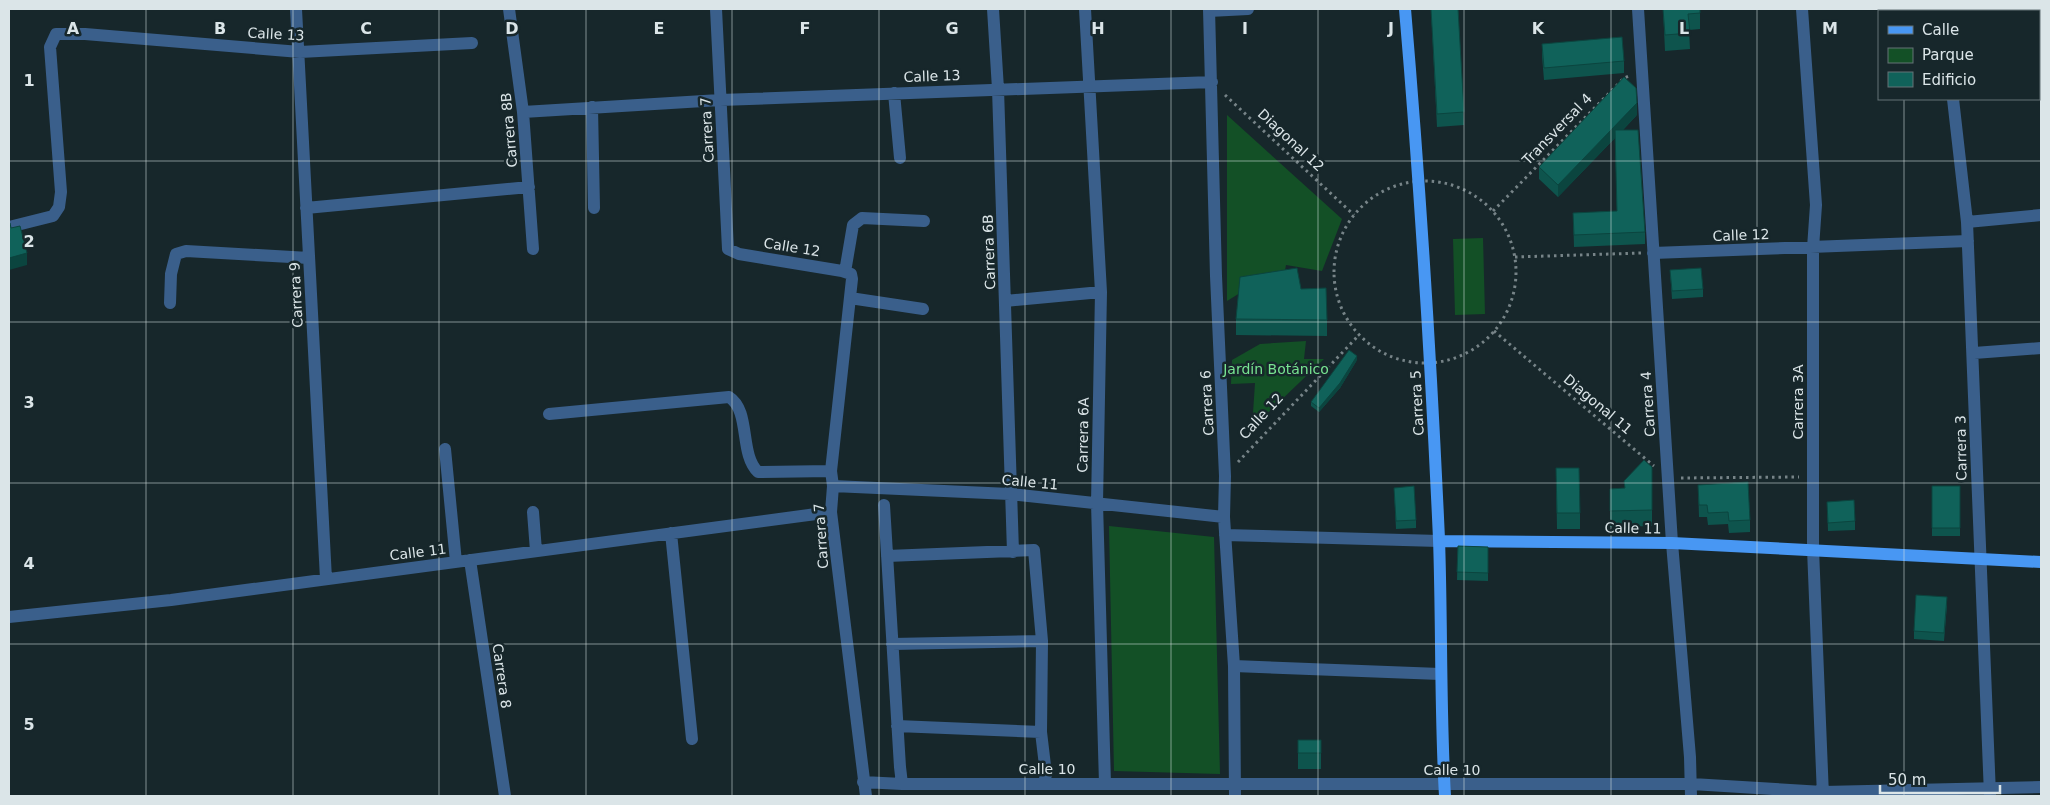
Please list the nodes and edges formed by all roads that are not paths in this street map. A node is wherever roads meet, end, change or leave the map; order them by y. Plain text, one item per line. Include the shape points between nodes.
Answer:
1 (296, 9) edge
2 (509, 9) edge
3 (716, 9) edge
4 (993, 9) edge
5 (1084, 9) edge
6 (1248, 9) edge
7 (1405, 9) edge
8 (1638, 9) edge
9 (1802, 9) edge
10 (1209, 10) edge
11 (472, 43) dead end
12 (300, 52) junction
13 (1212, 82) junction
14 (1089, 87) junction
15 (998, 88) junction
16 (894, 93) junction
17 (720, 100) junction
18 (1953, 100) edge
19 (592, 107) junction
20 (523, 112) junction
21 (900, 158) dead end
22 (529, 187) junction
23 (306, 208) junction
24 (594, 208) dead end
25 (2041, 215) edge
26 (924, 220) dead end
27 (1967, 222) junction
28 (9, 227) edge
29 (1968, 241) junction
30 (1813, 248) junction
31 (533, 249) dead end
32 (728, 249) joint
33 (1653, 252) junction
34 (309, 258) junction
35 (848, 273) junction
36 (1100, 292) junction
37 (850, 298) junction
38 (1005, 301) junction
39 (170, 303) dead end
40 (923, 309) dead end
41 (2041, 348) edge
42 (1974, 353) junction
43 (549, 414) dead end
44 (444, 449) dead end
45 (831, 471) junction
46 (833, 486) junction
47 (1010, 494) junction
48 (1098, 504) junction
49 (884, 505) dead end
50 (533, 512) dead end
51 (831, 512) junction
52 (1224, 517) junction
53 (671, 533) junction
54 (1225, 535) junction
55 (1439, 541) junction
56 (1672, 543) junction
57 (1812, 549) junction
58 (536, 551) junction
59 (1013, 552) junction
60 (887, 556) junction
61 (1979, 558) junction
62 (470, 560) junction
63 (456, 562) junction
64 (2041, 562) edge
65 (326, 579) junction
66 (9, 617) edge
67 (1042, 641) junction
68 (892, 644) junction
69 (1234, 666) junction
70 (1440, 674) junction
71 (897, 726) junction
72 (1041, 732) junction
73 (692, 739) dead end
74 (863, 782) junction
75 (1234, 782) junction
76 (902, 784) junction
77 (1044, 784) junction
78 (1105, 784) junction
79 (2041, 787) edge
80 (1445, 790) edge
81 (1692, 790) edge
82 (1990, 792) edge
83 (1823, 794) edge
84 (505, 796) edge
85 (866, 796) edge
86 (1235, 796) edge

1 - 12 street, Carrera 9
2 - 20 street, Carrera 8B
3 - 17 street, Carrera 7
4 - 15 street, Carrera 6B
5 - 14 street, Carrera 6A
6 - 10 street
7 - 55 main road, Carrera 5 via 1420,190
8 - 33 street, Carrera 4
9 - 30 street, Carrera 3A via 1816,205
10 - 13 street, Carrera 6
11 - 12 street, Calle 13
12 - 23 street, Carrera 9
12 - 28 street, Calle 13 via 56,34 50,47 61,192 59,207 53,216
13 - 14 street, Calle 13
13 - 52 street, Carrera 6
14 - 15 street, Calle 13
14 - 36 street, Carrera 6A
15 - 16 street, Calle 13
15 - 38 street, Carrera 6B
16 - 17 street, Calle 13
16 - 21 street
17 - 19 street, Calle 13
17 - 32 street, Carrera 7
18 - 27 street, Carrera 3
19 - 20 street, Calle 13
19 - 24 street
20 - 22 street, Carrera 8B
22 - 23 street
22 - 31 street, Carrera 8B
23 - 34 street, Carrera 9
25 - 27 street
26 - 35 street, Carrera 7 via 862,218 853,226
27 - 29 street, Carrera 3
29 - 30 street, Calle 12
29 - 42 street, Carrera 3
30 - 33 street, Calle 12
30 - 57 street, Carrera 3A
32 - 35 street, Calle 12 via 739,254
33 - 56 street, Carrera 4
34 - 39 street via 186,251 176,254
34 - 65 street, Carrera 9
35 - 37 street, Carrera 7
36 - 38 street
36 - 48 street, Carrera 6A
37 - 40 street
37 - 45 street, Carrera 7
38 - 47 street, Carrera 6B
41 - 42 street
42 - 61 street, Carrera 3
43 - 45 street via 729,397 738,406 750,461 758,472
44 - 63 street
45 - 46 street, Carrera 7
46 - 47 street, Calle 11
46 - 51 street, Carrera 7
47 - 48 street, Calle 11
47 - 59 street, Carrera 6B
48 - 52 street, Calle 11
48 - 78 street, Carrera 6A
49 - 60 street
50 - 58 street
51 - 53 street, Calle 11
51 - 74 street, Carrera 7
52 - 54 street, Carrera 6
53 - 58 street, Calle 11
53 - 73 street
54 - 55 street, Calle 11
54 - 69 street, Carrera 6
55 - 56 main road, Calle 11
55 - 70 main road, Carrera 5
56 - 57 main road, Calle 11
56 - 81 street, Carrera 4
57 - 61 main road, Calle 11
57 - 83 street, Carrera 3A
58 - 62 street, Calle 11
59 - 60 street
59 - 67 street via 1034,550
60 - 68 street
61 - 64 main road, Calle 11
61 - 82 street, Carrera 3
62 - 63 street, Calle 11
62 - 84 street, Carrera 8
63 - 65 street, Calle 11
65 - 66 street, Calle 11
67 - 68 street
67 - 72 street
68 - 71 street
69 - 70 street
69 - 75 street, Carrera 6
70 - 80 main road, Carrera 5
71 - 72 street
71 - 76 street
72 - 77 street via 1046,774
74 - 76 street, Calle 10
74 - 85 street, Carrera 7
75 - 78 street, Calle 10
75 - 80 street, Calle 10
75 - 86 street, Carrera 6
76 - 77 street, Calle 10
77 - 78 street, Calle 10
79 - 82 street, Calle 10
80 - 81 street, Calle 10
81 - 83 street, Calle 10
82 - 83 street, Calle 10

